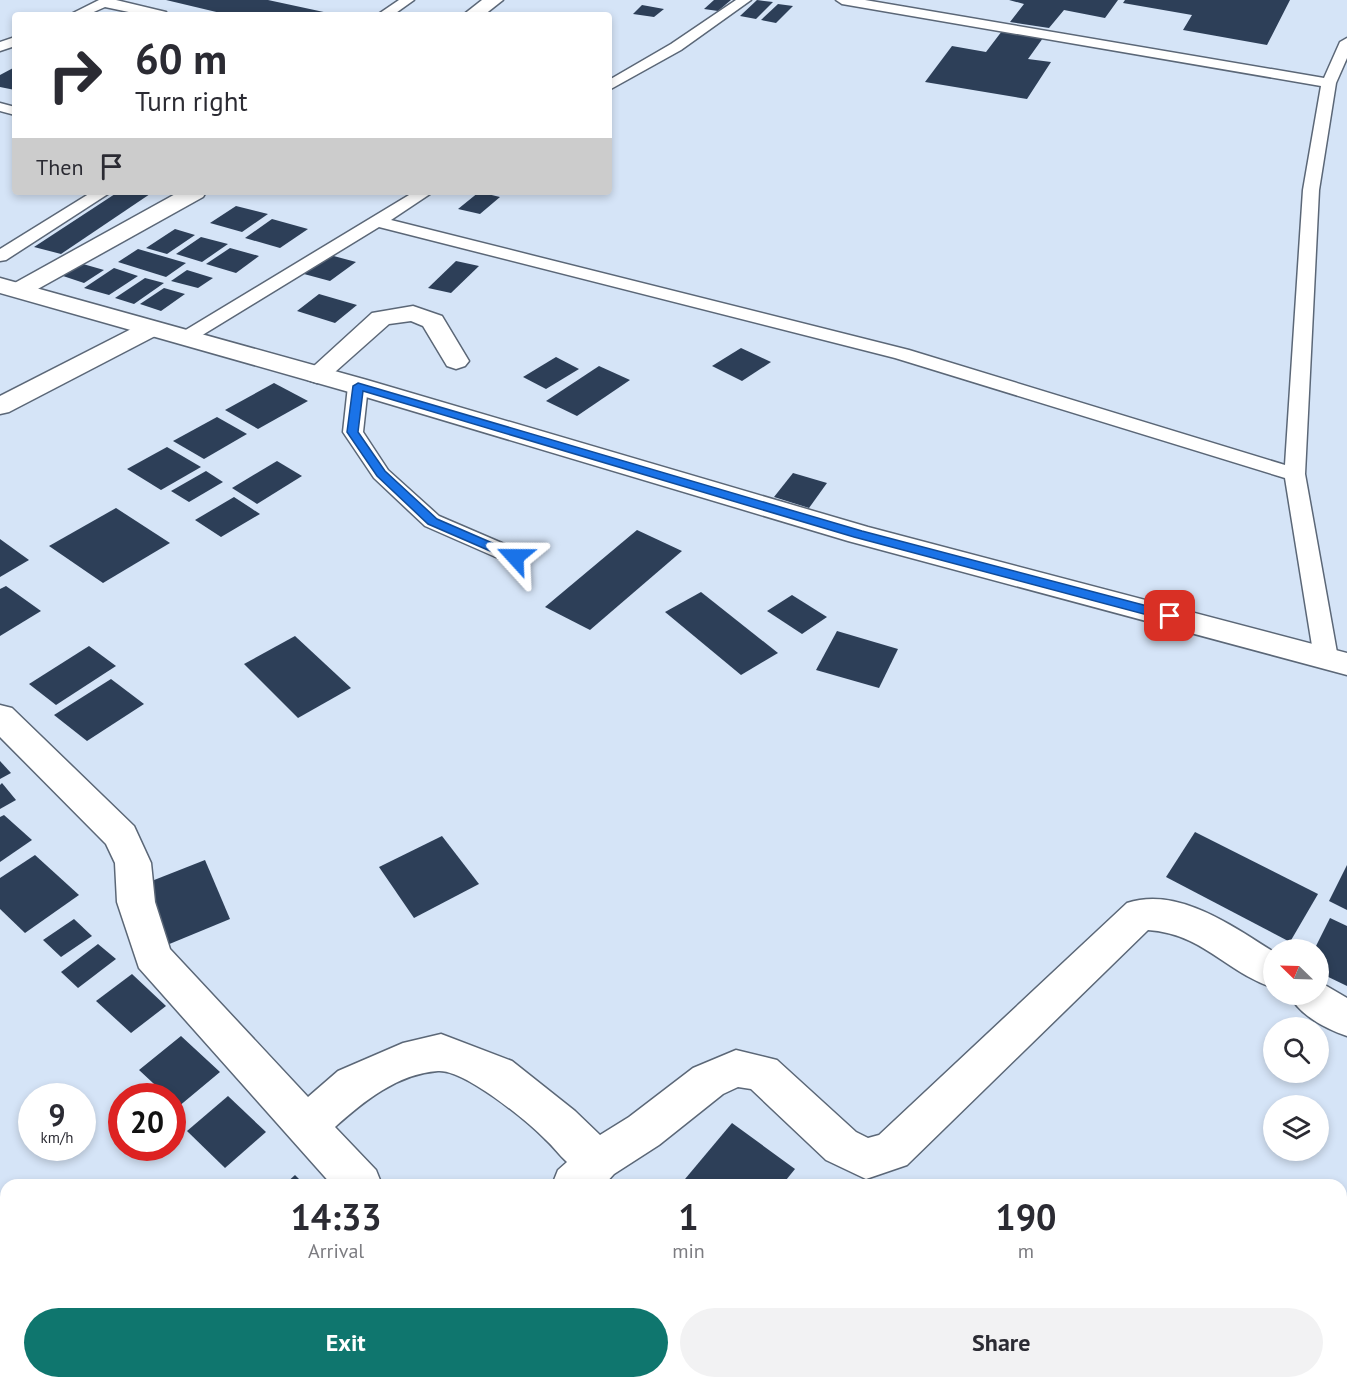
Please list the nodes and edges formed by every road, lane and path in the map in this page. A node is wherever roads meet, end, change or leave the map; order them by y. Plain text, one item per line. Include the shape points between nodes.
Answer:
1 (408, 0) edge
2 (494, 0) edge
3 (745, 0) edge
4 (842, 0) edge
5 (108, 1) edge
6 (83, 12) edge
7 (150, 12) edge
8 (389, 12) edge
9 (476, 12) edge
10 (1347, 42) edge
11 (1329, 82) junction
12 (612, 84) edge
13 (98, 195) edge
14 (189, 195) edge
15 (420, 195) edge
16 (376, 221) junction
17 (0, 256) edge
18 (10, 287) edge
19 (150, 329) junction
20 (185, 338) junction
21 (456, 361) dead end
22 (317, 375) junction
23 (358, 386) junction
24 (0, 406) edge
25 (1295, 474) junction
26 (515, 557) dead end
27 (1336, 661) edge
28 (0, 717) edge
29 (1263, 965) edge
30 (1326, 1005) edge
31 (1347, 1019) edge
32 (304, 1126) junction
33 (586, 1173) edge
34 (354, 1179) edge

1 - 8 lane
2 - 9 main road
3 - 12 lane
4 - 11 lane
5 - 6 lane
5 - 7 lane
10 - 11 lane
11 - 25 lane via 1311,190
13 - 17 lane
14 - 18 main road
15 - 16 lane
16 - 20 lane
16 - 25 lane via 902,354
18 - 19 main road
19 - 20 main road
19 - 24 main road
20 - 22 main road
21 - 22 main road via 433,321 414,313 381,318
22 - 23 main road
23 - 26 lane via 353,432 381,474 432,521
23 - 27 main road via 858,534
25 - 27 lane
28 - 32 main road via 121,836 132,863 136,902 153,957
29 - 33 main road via 1204,928 1170,916 1140,914 892,1151 866,1159 841,1146 762,1073 736,1068 708,1081
30 - 31 main road
32 - 33 main road via 353,1084 403,1061 441,1052 497,1074 560,1125 578,1144
32 - 34 main road

